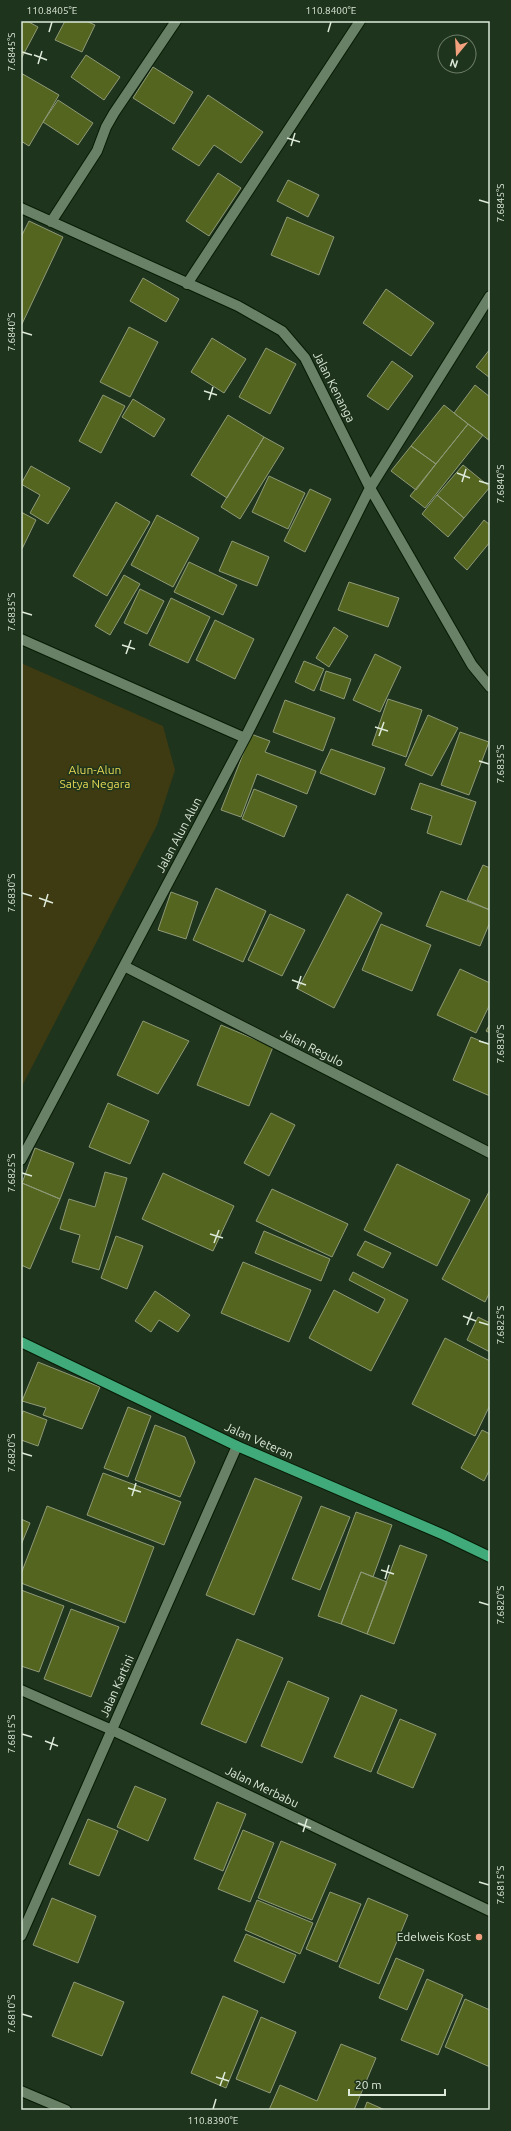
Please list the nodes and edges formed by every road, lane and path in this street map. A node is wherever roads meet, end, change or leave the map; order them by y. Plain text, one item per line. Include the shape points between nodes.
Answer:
1 (176, 21) edge
2 (360, 21) edge
3 (21, 208) edge
4 (51, 222) junction
5 (187, 284) junction
6 (490, 296) edge
7 (370, 488) junction
8 (21, 639) edge
9 (490, 687) edge
10 (245, 738) junction
11 (124, 966) junction
12 (490, 1153) edge
13 (21, 1160) edge
14 (21, 1342) edge
15 (237, 1446) junction
16 (490, 1557) edge
17 (21, 1690) edge
18 (112, 1730) junction
19 (490, 1911) edge
20 (21, 1936) edge
21 (21, 2091) edge
22 (66, 2110) edge

1 - 4 street via 114,113 97,151
2 - 5 street
3 - 4 street, Jalan Kenanga
4 - 5 street, Jalan Kenanga
5 - 7 street, Jalan Kenanga via 238,306 282,331 305,358
6 - 7 street, Jalan Alun Alun
7 - 9 street, Jalan Kenanga via 472,665
7 - 10 street, Jalan Alun Alun
8 - 10 street
10 - 11 street, Jalan Alun Alun
11 - 12 street, Jalan Regulo
11 - 13 street, Jalan Alun Alun
14 - 15 main road, Jalan Veteran
15 - 16 main road, Jalan Veteran
15 - 18 street, Jalan Kartini
17 - 18 street, Jalan Merbabu
18 - 19 street, Jalan Merbabu
18 - 20 street, Jalan Kartini
21 - 22 street

